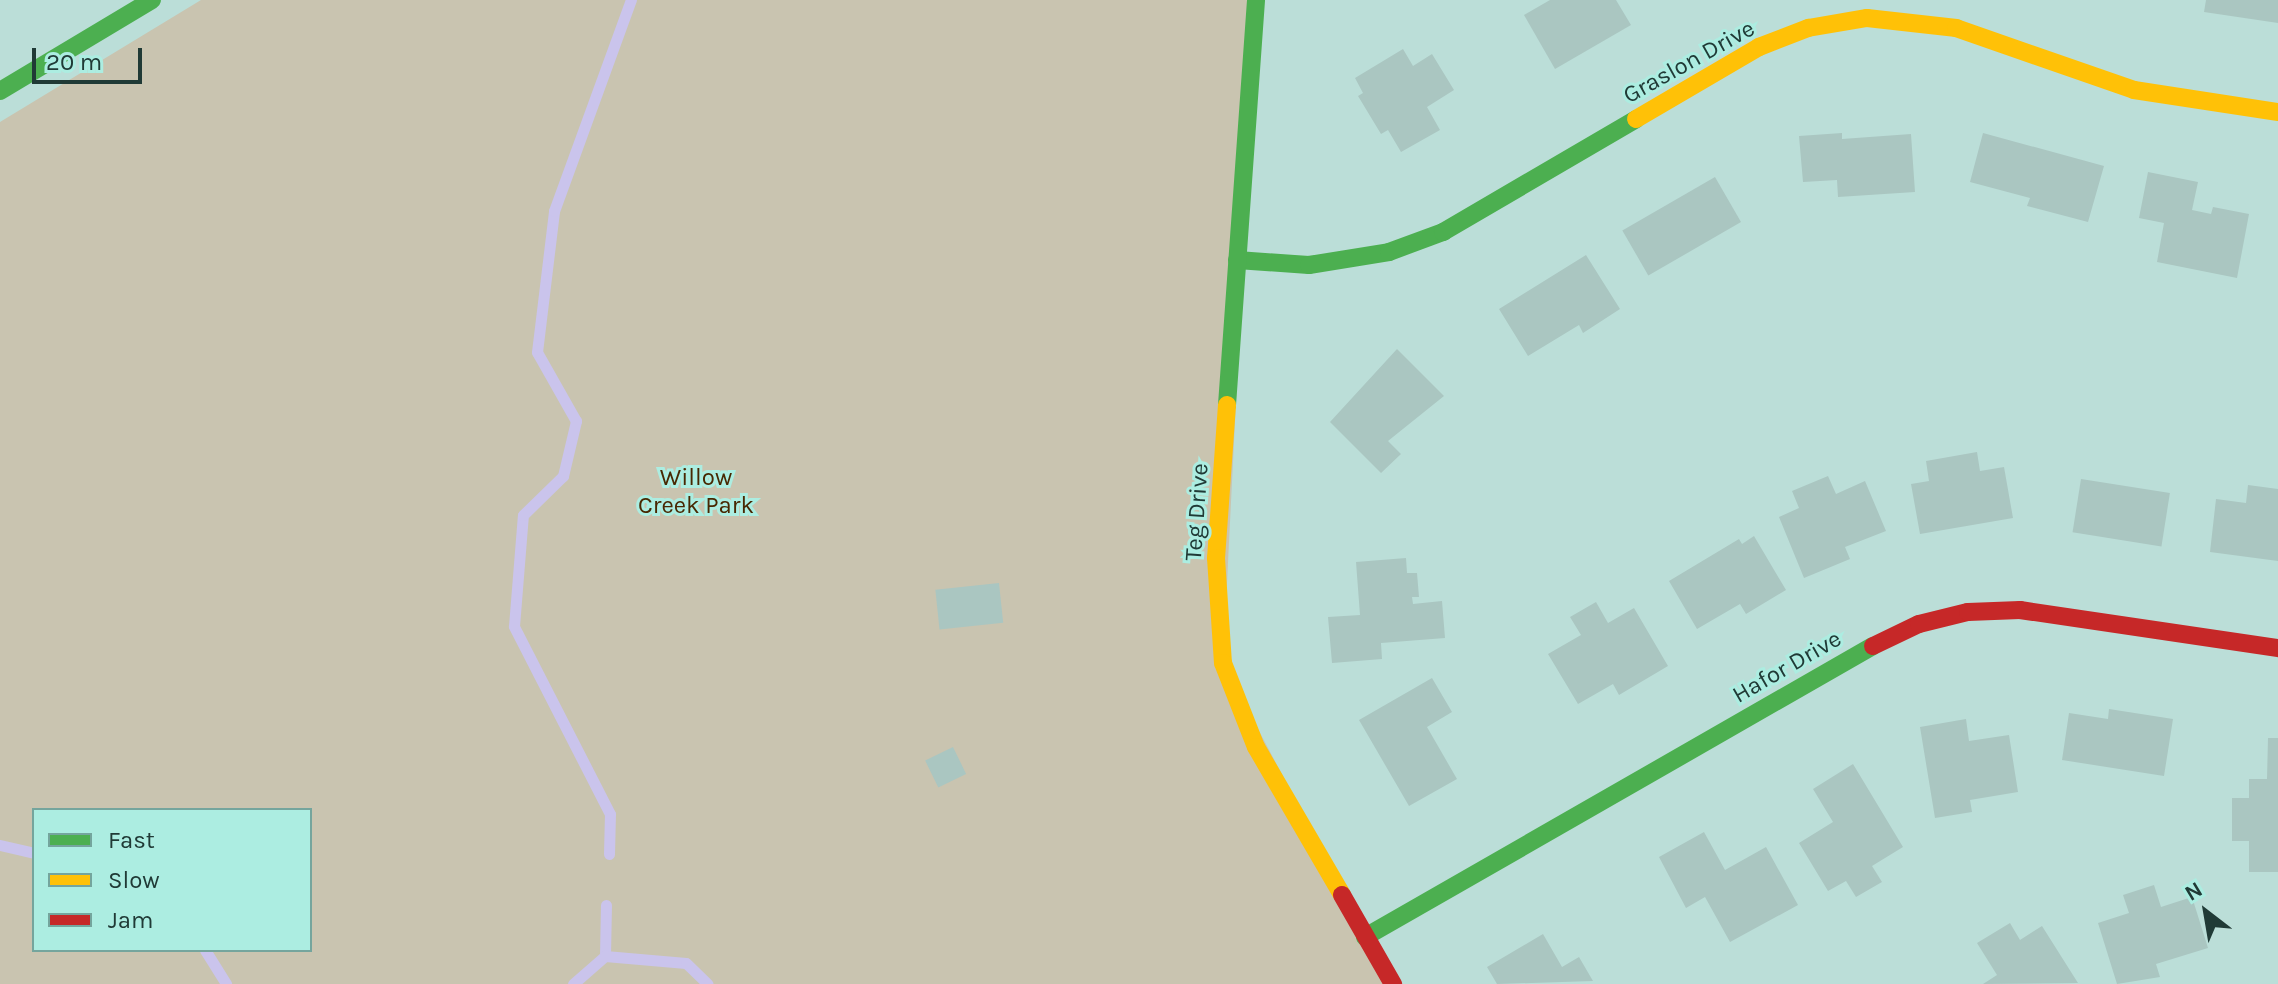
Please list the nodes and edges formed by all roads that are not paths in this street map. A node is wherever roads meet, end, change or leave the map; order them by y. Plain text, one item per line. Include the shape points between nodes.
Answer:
1 (152, 0) edge
2 (1256, 0) edge
3 (0, 91) edge
4 (2278, 112) edge
5 (1237, 260) junction
6 (2278, 648) edge
7 (1365, 937) junction
8 (1393, 984) edge

1 - 3 street
2 - 5 street, Teg Drive
4 - 5 street, Graslon Drive via 2134,90 1956,28 1867,18 1808,28 1759,47 1443,232 1389,252 1309,265
5 - 7 street, Teg Drive via 1216,558 1223,663 1256,747
6 - 7 street, Hafor Drive via 2020,610 1968,612 1919,624
7 - 8 street, Teg Drive

